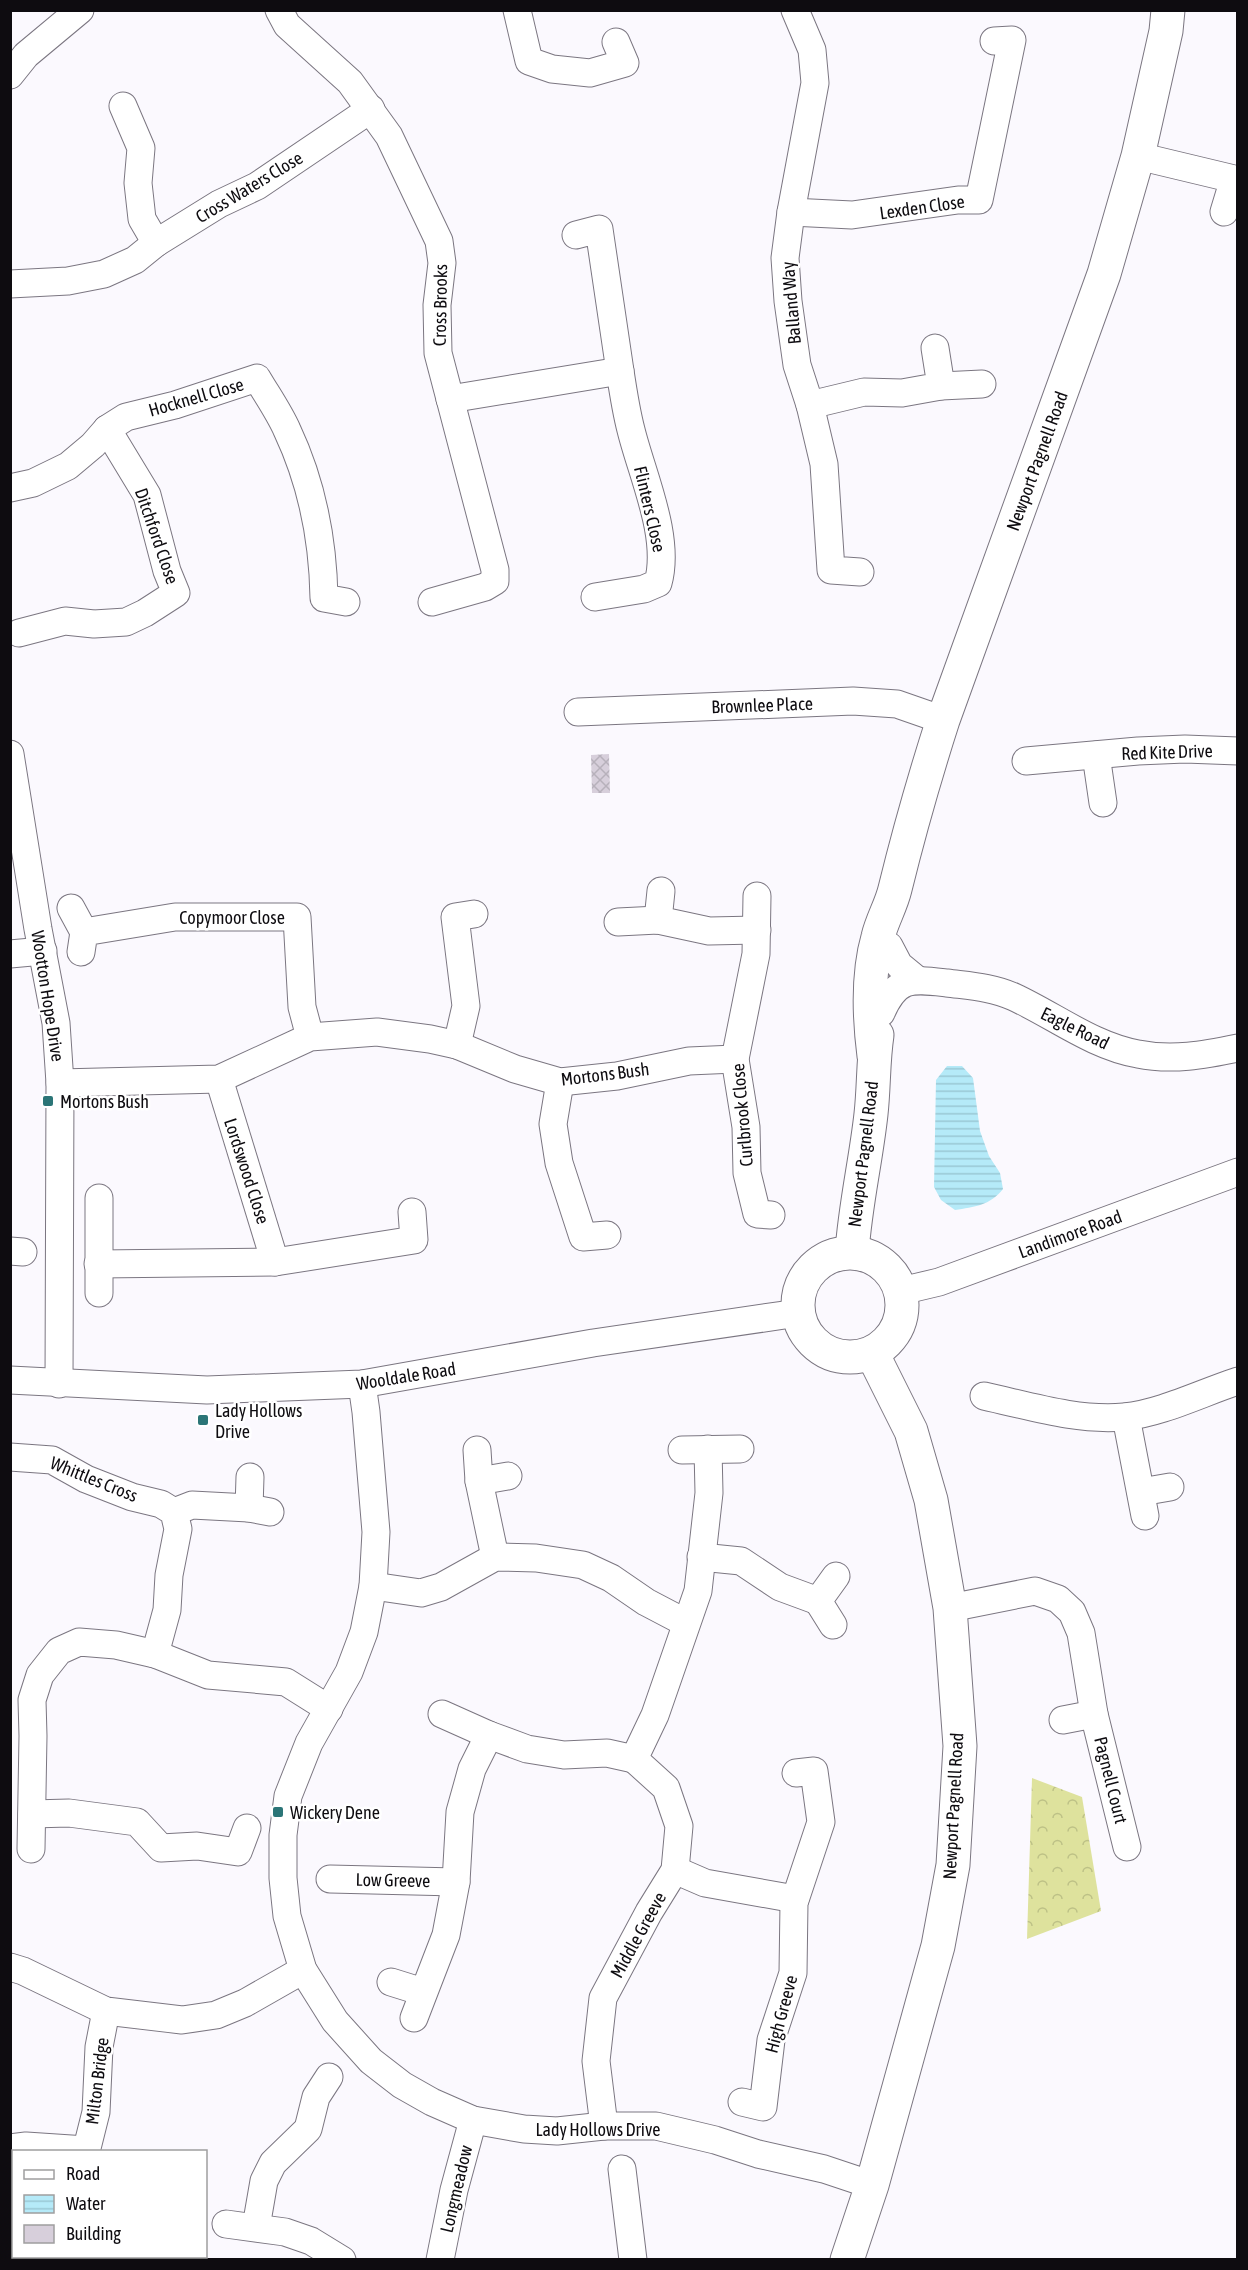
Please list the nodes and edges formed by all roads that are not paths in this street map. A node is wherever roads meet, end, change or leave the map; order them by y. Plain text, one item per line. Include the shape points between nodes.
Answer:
1 (80, 10) edge
2 (279, 10) edge
3 (517, 10) edge
4 (795, 10) edge
5 (1168, 10) edge
6 (994, 40) dead end
7 (616, 42) dead end
8 (10, 75) edge
9 (123, 106) dead end
10 (371, 109) junction
11 (1138, 156) junction
12 (790, 212) junction
13 (1224, 212) dead end
14 (576, 235) dead end
15 (156, 243) junction
16 (10, 284) edge
17 (935, 348) dead end
18 (620, 371) junction
19 (982, 384) dead end
20 (941, 386) junction
21 (450, 399) junction
22 (810, 405) junction
23 (107, 429) junction
24 (10, 488) edge
25 (860, 572) dead end
26 (595, 597) dead end
27 (346, 602) dead end
28 (432, 602) dead end
29 (19, 633) dead end
30 (579, 712) dead end
31 (943, 720) junction
32 (1238, 751) edge
33 (10, 754) edge
34 (1096, 756) junction
35 (1026, 761) dead end
36 (1103, 803) dead end
37 (661, 891) dead end
38 (757, 896) dead end
39 (72, 908) dead end
40 (890, 908) junction
41 (474, 914) dead end
42 (658, 920) junction
43 (618, 922) dead end
44 (757, 930) junction
45 (889, 946) junction
46 (43, 951) junction
47 (10, 954) edge
48 (916, 979) junction
49 (881, 1013) junction
50 (310, 1037) junction
51 (457, 1045) junction
52 (1238, 1048) edge
53 (874, 1056) junction
54 (735, 1059) junction
55 (219, 1079) junction
56 (560, 1082) junction
57 (60, 1083) junction
58 (1238, 1172) edge
59 (99, 1198) dead end
60 (412, 1212) dead end
61 (771, 1215) dead end
62 (589, 1244) dead end
63 (852, 1252) junction
64 (275, 1262) junction
65 (98, 1264) junction
66 (900, 1291) junction
67 (99, 1293) dead end
68 (798, 1313) junction
69 (872, 1353) junction
70 (10, 1380) edge
71 (1238, 1381) edge
72 (59, 1384) junction
73 (362, 1384) junction
74 (984, 1396) dead end
75 (1126, 1416) junction
76 (477, 1449) dead end
77 (740, 1449) dead end
78 (10, 1457) edge
79 (508, 1476) dead end
80 (250, 1477) dead end
81 (479, 1482) junction
82 (1170, 1486) dead end
83 (174, 1512) junction
84 (495, 1557) junction
85 (701, 1557) junction
86 (836, 1576) dead end
87 (373, 1586) junction
88 (818, 1600) junction
89 (950, 1608) junction
90 (686, 1623) junction
91 (833, 1625) dead end
92 (155, 1654) junction
93 (328, 1708) junction
94 (442, 1714) dead end
95 (1094, 1714) junction
96 (1063, 1720) dead end
97 (489, 1736) junction
98 (634, 1759) junction
99 (796, 1773) dead end
100 (32, 1814) junction
101 (247, 1828) dead end
102 (1127, 1846) dead end
103 (31, 1849) dead end
104 (675, 1870) junction
105 (326, 1879) dead end
106 (456, 1882) junction
107 (795, 1899) junction
108 (10, 1967) edge
109 (303, 1970) junction
110 (391, 1983) dead end
111 (423, 1992) junction
112 (106, 2012) junction
113 (414, 2018) dead end
114 (329, 2077) dead end
115 (742, 2102) dead end
116 (473, 2120) junction
117 (604, 2126) junction
118 (10, 2148) edge
119 (74, 2150) edge
120 (86, 2150) edge
121 (622, 2169) dead end
122 (872, 2185) junction
123 (226, 2224) dead end
124 (256, 2227) junction
125 (342, 2259) edge
126 (440, 2259) edge
127 (633, 2259) edge
128 (847, 2259) edge

1 - 8 street via 26,56
2 - 10 street, Cross Brooks via 287,25 350,82
3 - 7 street via 529,61 552,69 590,73 625,63
4 - 12 street, Balland Way via 812,50 815,83
5 - 11 main road, Newport Pagnell Road
6 - 12 street, Lexden Close via 1012,40 989,202 958,200 852,215
9 - 15 street via 141,148 138,183 142,219
10 - 15 street, Cross Waters Close via 257,186 219,204
10 - 21 street, Cross Brooks via 389,136 439,241 442,263 437,305 438,353
11 - 13 street via 1234,178
11 - 31 main road, Newport Pagnell Road via 1104,274
12 - 22 street, Balland Way via 785,258 788,301 797,365
14 - 18 street, Flinters Close via 599,229
15 - 16 street, Cross Waters Close via 135,260 104,274 68,281
17 - 20 street
18 - 21 street
18 - 26 street, Flinters Close via 630,429 658,531 662,569 658,583 644,589
19 - 20 street
20 - 22 street via 902,393 864,392
21 - 28 street, Cross Brooks via 495,580 485,587
22 - 25 street, Balland Way via 824,464 820,569
23 - 24 street, Hocknell Close via 68,466 33,483
23 - 27 street, Hocknell Close via 126,417 256,378 287,429 303,470 316,515 324,598
23 - 29 street, Ditchford Close via 147,495 176,592 126,622 65,621
30 - 31 street, Brownlee Place via 853,701 897,704
31 - 40 main road, Newport Pagnell Road
32 - 34 street, Red Kite Drive via 1185,749
33 - 46 street, Wootton Hope Drive
34 - 35 street, Red Kite Drive
34 - 36 street, Red Kite Drive
37 - 42 street
38 - 44 street, Curlbrook Close
39 - 50 street, Copymoor Close via 83,942 175,917 297,917 302,1007
40 - 45 main road, Newport Pagnell Road
40 - 53 main road, Newport Pagnell Road via 878,936 872,966 869,1012
41 - 51 street via 455,917 466,1006
42 - 43 street
42 - 44 street via 709,931
44 - 54 street, Curlbrook Close via 756,954
45 - 48 street via 899,965
45 - 49 main road, Newport Pagnell Road
46 - 47 street
46 - 57 street, Wootton Hope Drive via 56,1023
48 - 49 street via 898,987
48 - 52 street, Eagle Road via 985,987 1012,996 1102,1044 1138,1054 1175,1058
49 - 53 main road, Newport Pagnell Road
50 - 51 street, Mortons Bush via 377,1032
50 - 55 street, Mortons Bush
51 - 56 street, Mortons Bush
53 - 63 main road, Newport Pagnell Road via 871,1112
54 - 56 street, Mortons Bush via 689,1061 616,1076
54 - 61 street, Curlbrook Close via 754,1204 757,1214
55 - 57 street, Mortons Bush
55 - 64 street, Lordswood Close
56 - 62 street via 553,1124 558,1162
57 - 72 street, Wootton Hope Drive
58 - 66 street, Landimore Road via 939,1282
59 - 65 street
60 - 64 street via 419,1251
63 - 66 main road via 882,1264 894,1276
63 - 68 main road via 833,1255 805,1277
64 - 65 street
65 - 67 street
66 - 69 main road via 902,1310 897,1327 887,1342
68 - 69 main road via 804,1331 817,1346 834,1355
68 - 73 street, Wooldale Road via 593,1343
69 - 89 main road, Newport Pagnell Road via 911,1431 931,1500
70 - 72 street, Wooldale Road
71 - 75 street
72 - 73 street, Wooldale Road via 207,1390
73 - 87 street, Lady Hollows Drive via 376,1532
74 - 75 street via 1071,1416
75 - 82 street via 1143,1504
76 - 81 street
77 - 85 street via 695,1450 709,1493
78 - 83 street, Whittles Cross via 52,1460 86,1479
79 - 81 street
80 - 83 street via 259,1510 192,1505
81 - 84 street
83 - 92 street via 178,1529 167,1610
84 - 87 street via 441,1587 421,1593
84 - 90 street via 583,1565
85 - 88 street via 741,1561 780,1587
85 - 90 street via 698,1591
86 - 88 street
87 - 93 street, Lady Hollows Drive via 364,1632 349,1672
88 - 91 street
89 - 95 street, Pagnell Court via 1035,1591 1058,1599 1072,1612 1081,1633
89 - 122 main road, Newport Pagnell Road via 960,1746 952,1865 938,1946
90 - 98 street via 655,1715
92 - 93 street via 208,1675 286,1682
92 - 100 street via 79,1642 59,1651 40,1675 32,1700
93 - 109 street, Lady Hollows Drive via 288,1796 283,1835 282,1878 287,1916
94 - 97 street
95 - 96 street, Pagnell Court
95 - 102 street, Pagnell Court
97 - 98 street via 527,1749 608,1753
97 - 106 street, Low Greeve via 472,1769 460,1812
98 - 104 street, Middle Greeve via 666,1788 679,1826
99 - 107 street, High Greeve via 814,1771 821,1822
100 - 101 street via 69,1813 137,1822 161,1848 197,1846 238,1852
100 - 103 street
104 - 107 street via 705,1883
104 - 117 street, Middle Greeve via 603,1998 596,2061
105 - 106 street, Low Greeve
106 - 111 street, Low Greeve via 446,1935
107 - 115 street, High Greeve via 793,1973 771,2040 763,2108
108 - 112 street
109 - 112 street via 216,2015 182,2020
109 - 116 street, Lady Hollows Drive via 335,2021 371,2061 402,2085
110 - 111 street
111 - 113 street, Low Greeve
112 - 120 street, Milton Bridge via 99,2047 96,2112
114 - 124 street via 316,2097 308,2129 273,2163 264,2181
116 - 117 street, Lady Hollows Drive via 557,2131
116 - 126 street, Longmeadow
117 - 122 street, Lady Hollows Drive via 656,2126
118 - 119 street, Milton Bridge
121 - 127 street
122 - 128 main road, Newport Pagnell Road
123 - 124 street
124 - 125 street via 311,2241

